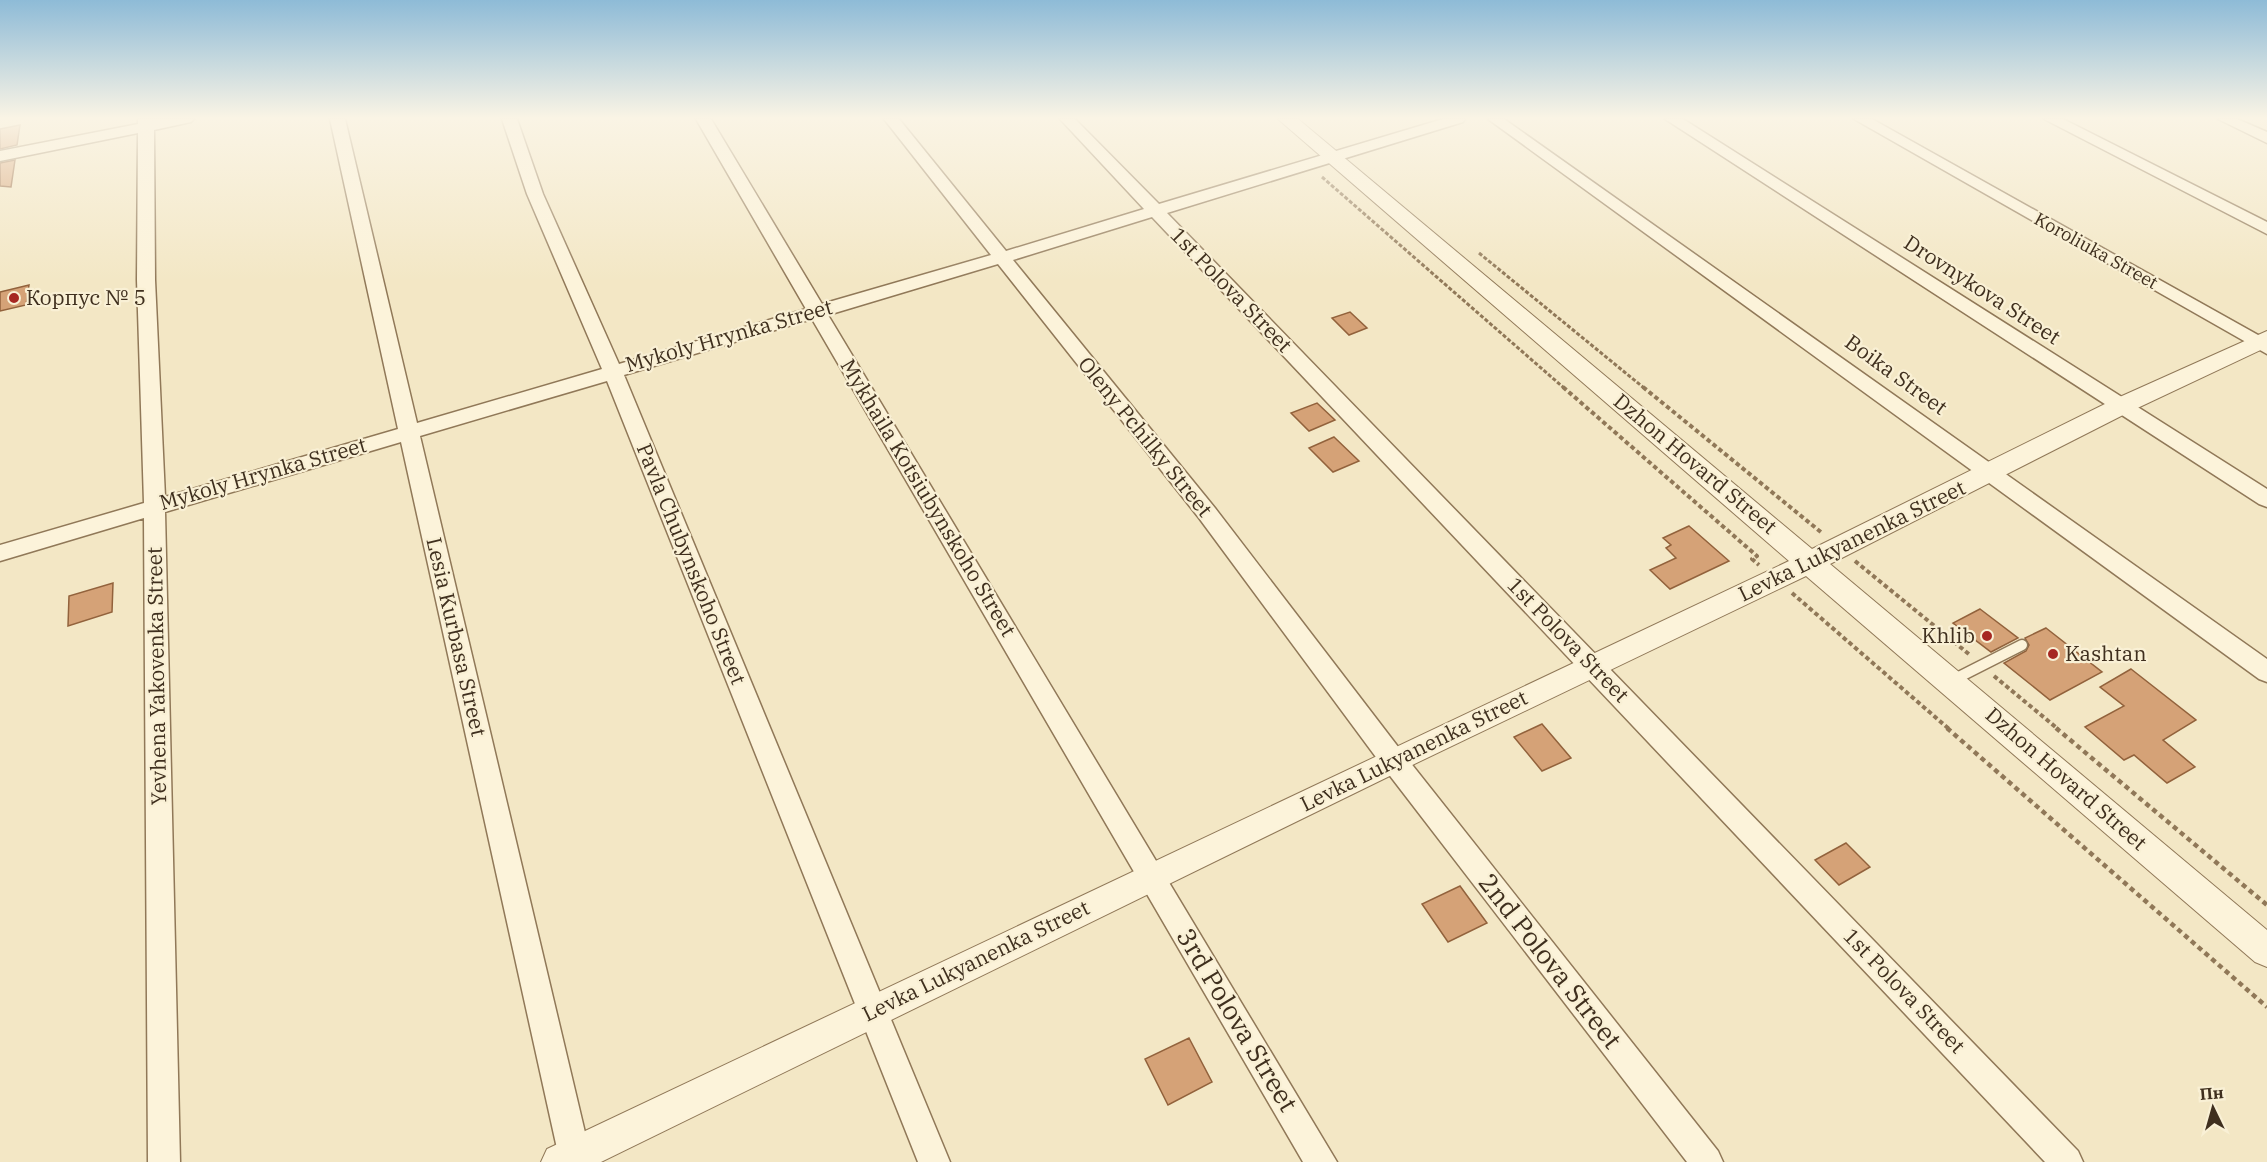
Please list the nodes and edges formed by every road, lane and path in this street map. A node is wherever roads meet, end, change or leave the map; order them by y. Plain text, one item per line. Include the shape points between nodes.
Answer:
1 (146, 173) edge
2 (351, 173) edge
3 (529, 173) edge
4 (735, 173) edge
5 (934, 173) edge
6 (1120, 173) edge
7 (1276, 173) edge
8 (1318, 173) edge
9 (1352, 173) edge
10 (1572, 173) edge
11 (1759, 173) edge
12 (1961, 173) edge
13 (2158, 173) edge
14 (1154, 209) junction
15 (2267, 230) edge
16 (1473, 248) dead end
17 (1000, 258) junction
18 (816, 311) junction
19 (2264, 343) edge
20 (612, 370) junction
21 (2121, 406) junction
22 (409, 431) junction
23 (1991, 472) junction
24 (2267, 499) edge
25 (154, 506) junction
26 (1839, 548) junction
27 (0, 553) edge
28 (1812, 562) junction
29 (1776, 579) junction
30 (2022, 645) dead end
31 (1982, 665) junction
32 (1592, 666) junction
33 (2267, 672) edge
34 (1951, 681) junction
35 (1393, 760) junction
36 (1153, 877) junction
37 (2267, 905) edge
38 (2267, 951) edge
39 (2267, 1006) edge
40 (873, 1011) junction
41 (570, 1160) edge
42 (164, 1162) edge
43 (934, 1162) edge
44 (1321, 1162) edge
45 (1707, 1162) edge
46 (2067, 1162) edge

1 - 25 street, Yevhena Yakovenka Street
2 - 22 street, Lesia Kurbasa Street
3 - 20 street, Pavla Chubynskoho Street
4 - 18 street, Mykhaila Kotsiubynskoho Street
5 - 17 street, Oleny Pchilky Street
6 - 14 street, 1st Polova Street
7 - 14 street, Mykoly Hrynka Street
8 - 29 path via 1757,556 1752,559
9 - 28 street, Dzhon Hovard Street
10 - 23 street, Boika Street
11 - 21 street, Drovnykova Street
12 - 19 street, Koroliuka Street
13 - 15 street
14 - 17 street, Mykoly Hrynka Street
14 - 32 street, 1st Polova Street
16 - 26 path
17 - 18 street, Mykoly Hrynka Street
17 - 35 street, Oleny Pchilky Street via 1207,513
18 - 20 street, Mykoly Hrynka Street
18 - 36 street, Mykhaila Kotsiubynskoho Street
19 - 21 street, Levka Lukyanenka Street
20 - 22 street, Mykoly Hrynka Street
20 - 40 street, Pavla Chubynskoho Street
21 - 23 street, Levka Lukyanenka Street
21 - 24 street, Drovnykova Street
22 - 25 street, Mykoly Hrynka Street
22 - 41 street, Lesia Kurbasa Street
23 - 26 street, Levka Lukyanenka Street
23 - 33 street, Boika Street
25 - 27 street, Mykoly Hrynka Street
25 - 42 street, Yevhena Yakovenka Street
26 - 28 street, Levka Lukyanenka Street
26 - 31 path
28 - 29 street, Levka Lukyanenka Street
28 - 34 street, Dzhon Hovard Street
29 - 32 street, Levka Lukyanenka Street
29 - 39 path
30 - 31 lane
31 - 34 lane
31 - 37 path
32 - 35 street, Levka Lukyanenka Street
32 - 46 street, 1st Polova Street
34 - 38 street, Dzhon Hovard Street
35 - 36 street, Levka Lukyanenka Street
35 - 45 street, 2nd Polova Street
36 - 40 street, Levka Lukyanenka Street
36 - 44 street, 3rd Polova Street
40 - 41 street, Levka Lukyanenka Street
40 - 43 street, Pavla Chubynskoho Street

